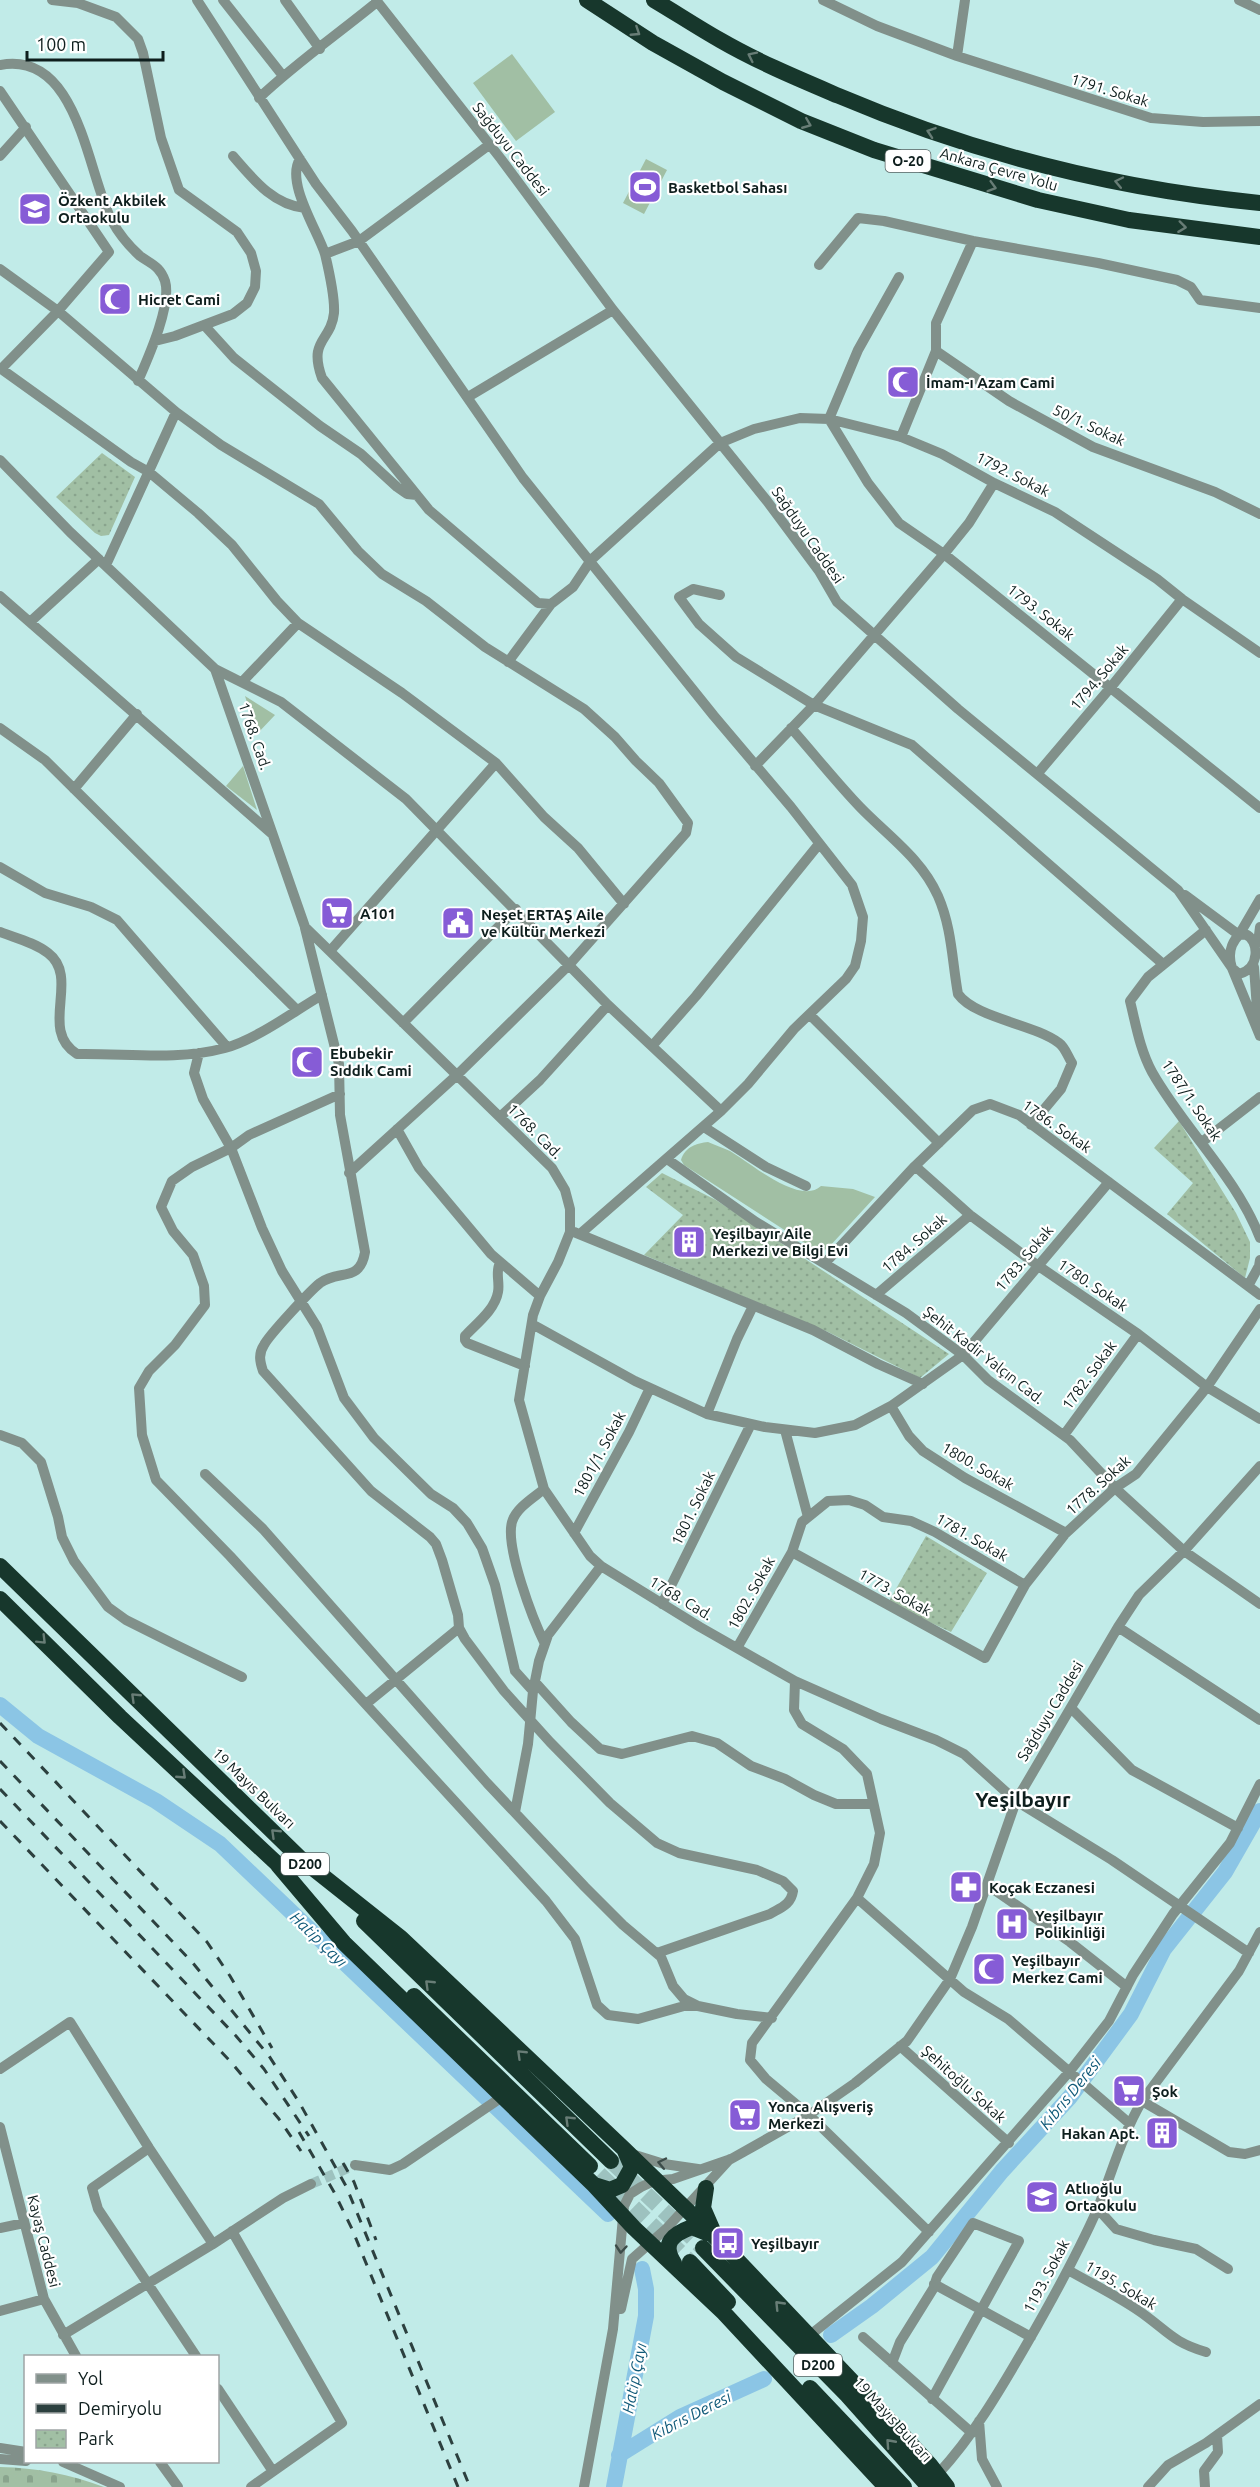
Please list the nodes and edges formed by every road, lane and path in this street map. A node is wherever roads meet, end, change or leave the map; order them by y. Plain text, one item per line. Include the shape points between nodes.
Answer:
1 (52, 0) edge
2 (197, 0) edge
3 (223, 0) edge
4 (285, 0) edge
5 (587, 0) edge
6 (654, 0) edge
7 (965, 0) edge
8 (1239, 0) edge
9 (376, 1) edge
10 (828, 1) edge
11 (1260, 10) edge
12 (320, 50) junction
13 (957, 56) junction
14 (0, 65) edge
15 (283, 76) junction
16 (0, 91) edge
17 (259, 98) junction
18 (1260, 121) edge
19 (26, 128) junction
20 (489, 145) junction
21 (0, 156) edge
22 (233, 156) dead end
23 (300, 159) junction
24 (1260, 203) edge
25 (305, 208) junction
26 (1260, 237) edge
27 (359, 241) junction
28 (973, 241) junction
29 (325, 254) junction
30 (819, 265) dead end
31 (0, 269) edge
32 (899, 277) dead end
33 (1260, 308) edge
34 (614, 310) junction
35 (58, 311) junction
36 (204, 325) junction
37 (155, 341) junction
38 (936, 351) junction
39 (1, 368) edge
40 (138, 381) junction
41 (468, 397) junction
42 (176, 412) junction
43 (829, 419) junction
44 (901, 437) junction
45 (720, 443) junction
46 (0, 460) edge
47 (149, 472) junction
48 (994, 483) junction
49 (417, 495) junction
50 (1260, 514) edge
51 (944, 554) junction
52 (591, 560) junction
53 (102, 562) junction
54 (720, 595) dead end
55 (0, 596) edge
56 (1182, 599) junction
57 (551, 604) junction
58 (30, 622) junction
59 (298, 623) junction
60 (873, 637) junction
61 (1260, 652) edge
62 (508, 662) junction
63 (215, 669) junction
64 (243, 681) junction
65 (1111, 687) junction
66 (814, 705) junction
67 (136, 714) junction
68 (0, 728) edge
69 (791, 728) junction
70 (496, 763) junction
71 (755, 766) junction
72 (1038, 773) junction
73 (74, 789) junction
74 (1260, 808) edge
75 (435, 829) junction
76 (273, 835) junction
77 (819, 844) junction
78 (0, 867) edge
79 (1178, 890) junction
80 (1260, 898) edge
81 (624, 904) junction
82 (516, 909) junction
83 (305, 927) junction
84 (1260, 927) edge
85 (1206, 930) junction
86 (0, 932) edge
87 (1239, 935) junction
88 (1258, 942) junction
89 (330, 951) junction
90 (1163, 964) junction
91 (569, 965) junction
92 (1254, 967) junction
93 (1232, 968) junction
94 (322, 995) junction
95 (608, 1005) junction
96 (297, 1010) junction
97 (810, 1015) junction
98 (403, 1023) junction
99 (1259, 1033) edge
100 (652, 1046) junction
101 (226, 1047) junction
102 (199, 1053) junction
103 (457, 1075) junction
104 (340, 1094) junction
105 (1260, 1097) edge
106 (721, 1111) junction
107 (500, 1117) junction
108 (1031, 1125) junction
109 (704, 1126) junction
110 (397, 1129) junction
111 (1202, 1142) junction
112 (939, 1143) junction
113 (231, 1148) junction
114 (667, 1159) junction
115 (915, 1166) junction
116 (349, 1173) junction
117 (1109, 1182) junction
118 (806, 1186) dead end
119 (970, 1215) junction
120 (575, 1233) junction
121 (1260, 1238) edge
122 (1260, 1260) edge
123 (500, 1263) junction
124 (825, 1263) junction
125 (1037, 1265) junction
126 (1248, 1286) junction
127 (876, 1295) junction
128 (1260, 1295) edge
129 (540, 1296) junction
130 (301, 1303) junction
131 (753, 1306) junction
132 (1260, 1309) edge
133 (532, 1324) junction
134 (1138, 1334) junction
135 (963, 1355) junction
136 (525, 1366) junction
137 (923, 1384) junction
138 (650, 1388) junction
139 (1207, 1388) junction
140 (891, 1407) junction
141 (707, 1414) junction
142 (1260, 1419) edge
143 (751, 1424) junction
144 (785, 1430) junction
145 (0, 1435) edge
146 (1064, 1435) junction
147 (1260, 1466) edge
148 (205, 1474) dead end
149 (1115, 1488) junction
150 (544, 1489) junction
151 (808, 1517) junction
152 (574, 1533) junction
153 (1066, 1533) junction
154 (1184, 1551) junction
155 (792, 1552) junction
156 (0, 1566) edge
157 (601, 1566) junction
158 (1026, 1585) junction
159 (0, 1599) edge
160 (662, 1604) junction
161 (1260, 1604) edge
162 (1118, 1627) junction
163 (459, 1628) junction
164 (544, 1644) junction
165 (737, 1648) junction
166 (985, 1658) joint
167 (242, 1677) dead end
168 (395, 1679) junction
169 (795, 1681) junction
170 (534, 1687) junction
171 (366, 1704) junction
172 (1071, 1708) junction
173 (530, 1719) junction
174 (1260, 1720) edge
175 (1260, 1784) edge
176 (1016, 1802) junction
177 (873, 1804) junction
178 (515, 1812) junction
179 (1238, 1828) junction
180 (278, 1865) junction
181 (987, 1886) junction
182 (857, 1898) junction
183 (1180, 1905) junction
184 (1260, 1932) edge
185 (657, 1953) junction
186 (1249, 1953) junction
187 (950, 1979) junction
188 (1127, 1987) junction
189 (698, 2006) junction
190 (772, 2018) junction
191 (900, 2046) junction
192 (0, 2069) edge
193 (1070, 2071) junction
194 (500, 2099) junction
195 (1142, 2101) junction
196 (809, 2115) junction
197 (1129, 2123) junction
198 (0, 2127) edge
199 (1009, 2143) junction
200 (149, 2148) junction
201 (1260, 2150) edge
202 (617, 2155) junction
203 (730, 2159) junction
204 (355, 2165) tunnel mouth
205 (702, 2169) junction
206 (597, 2179) junction
207 (654, 2181) junction
208 (311, 2184) tunnel mouth
209 (706, 2188) junction
210 (1097, 2208) junction
211 (684, 2210) junction
212 (624, 2216) junction
213 (24, 2223) junction
214 (0, 2228) edge
215 (232, 2231) junction
216 (929, 2232) junction
217 (720, 2242) junction
218 (652, 2243) junction
219 (213, 2244) junction
220 (703, 2248) tunnel mouth
221 (632, 2259) junction
222 (683, 2264) junction
223 (1228, 2269) dead end
224 (1068, 2270) junction
225 (147, 2284) junction
226 (934, 2284) junction
227 (44, 2299) junction
228 (982, 2309) junction
229 (0, 2311) edge
230 (613, 2329) junction
231 (63, 2335) junction
232 (808, 2336) junction
233 (863, 2337) dead end
234 (1031, 2337) junction
235 (1206, 2352) dead end
236 (75, 2355) edge
237 (195, 2355) edge
238 (892, 2363) junction
239 (219, 2390) edge
240 (932, 2399) junction
241 (1260, 2404) edge
242 (979, 2421) junction
243 (972, 2433) junction
244 (1217, 2435) junction
245 (0, 2448) edge
246 (24, 2452) edge
247 (0, 2459) edge
248 (24, 2461) edge
249 (65, 2463) edge
250 (161, 2463) edge
251 (272, 2470) junction
252 (938, 2483) edge
253 (120, 2487) edge
254 (178, 2487) edge
255 (251, 2487) edge
256 (584, 2487) edge
257 (886, 2487) edge
258 (904, 2487) edge
259 (997, 2487) edge
260 (1148, 2487) edge
261 (1204, 2487) edge

1 - 36 street via 78,3 116,17 138,39 160,138 179,190 237,232 250,253 256,271 255,286 247,303 233,314
2 - 17 street
3 - 15 street
4 - 12 street
5 -> 26 highway, Ankara Çevre Yolu / O-20 via 723,82 801,121 874,150 1038,200 1129,220
24 -> 6 highway, Ankara Çevre Yolu / O-20 via 1151,189 972,147 803,81 721,41
7 - 13 street
8 - 11 street
9 - 12 street
9 - 20 street, Sağduyu Caddesi
10 - 13 street, 1791. Sokak via 877,26
12 - 15 street
13 - 18 street, 1791. Sokak via 1151,118
14 - 37 street via 29,66 48,79 70,104 111,219 123,239 157,266 165,282 165,302
15 - 17 street
16 - 19 street
17 - 23 street
19 - 21 street
19 - 35 street via 109,252
20 - 27 street
20 - 34 street, Sağduyu Caddesi
22 - 25 street via 277,199
23 - 25 street via 296,171
23 - 27 street
25 - 29 street
27 - 29 street
27 - 41 street
28 - 30 street via 858,218
28 - 33 street via 1177,280 1191,287 1200,300
28 - 38 street via 936,323
29 - 49 street via 334,313 317,354 322,378
31 - 35 street
32 - 43 street via 858,350
34 - 41 street
34 - 45 street, Sağduyu Caddesi
35 - 39 street
35 - 40 street
36 - 37 street
36 - 49 street via 234,358 361,454 397,487
37 - 40 street
38 - 44 street
38 - 50 street, 50/1. Sokak via 1009,401 1093,447 1215,492
39 - 47 street
40 - 42 street
41 - 52 street via 523,478
42 - 47 street
42 - 62 street via 221,445 319,504 382,574 426,601
43 - 44 street, 1792. Sokak
43 - 45 street, 1792. Sokak via 800,418 754,429
43 - 51 street, 1793. Sokak via 868,483 899,523
44 - 48 street, 1792. Sokak
45 - 52 street, 1792. Sokak
45 - 60 street, Sağduyu Caddesi via 819,571 837,602
46 - 53 street, 1768. Cad.
47 - 53 street
47 - 59 street via 232,545
48 - 51 street
48 - 56 street, 1792. Sokak via 1055,512
49 - 57 street via 520,590 538,603
51 - 60 street
51 - 65 street, 1793. Sokak
52 - 57 street, 1792. Sokak via 573,587
52 - 71 street
53 - 58 street
53 - 63 street, 1768. Cad.
54 - 66 street via 693,589 679,597 699,624 736,657
55 - 58 street
56 - 61 street, 1792. Sokak
56 - 65 street, 1794. Sokak
57 - 62 street, 1792. Sokak
58 - 67 street
59 - 64 street
59 - 70 street
60 - 66 street
60 - 72 street, Sağduyu Caddesi
62 - 81 street via 584,709 659,783 688,823 686,833
63 - 64 street
63 - 76 street, 1768. Cad.
64 - 75 street via 281,702 406,799
65 - 72 street, 1794. Sokak
65 - 74 street, 1793. Sokak
66 - 69 street
66 - 90 street via 912,745
67 - 73 street
67 - 76 street
68 - 73 street via 45,760
69 - 71 street
69 - 108 street via 861,808 920,867 947,919 958,994 965,1004 1060,1044 1072,1063 1061,1089
70 - 75 street
70 - 81 street via 578,848
71 - 77 street
72 - 79 street, Sağduyu Caddesi
73 - 96 street
75 - 82 street
75 - 89 street
76 - 83 street, 1768. Cad.
77 - 97 street via 852,885 863,917 855,966
77 - 100 street
78 - 101 street via 45,893 91,907 117,920
79 - 85 street, Sağduyu Caddesi
79 - 87 street
80 - 87 street
81 - 91 street
82 - 91 street
82 - 98 street
83 - 89 street, 1768. Cad.
83 - 94 street
84 - 88 street
85 - 90 street, 1787/1. Sokak
85 - 93 street, Sağduyu Caddesi
86 - 102 street via 48,953 58,965 62,985 59,1026 66,1047 77,1054
87 - 88 street via 1253,936
87 - 93 street via 1229,954
88 - 92 street
89 - 98 street, 1768. Cad.
90 - 111 street, 1787/1. Sokak via 1130,1001 1151,1070
91 - 95 street
91 - 103 street
92 - 93 street via 1239,974
92 - 99 street
93 - 99 street, Sağduyu Caddesi
94 - 96 street
94 - 104 street via 339,1064
95 - 100 street
95 - 107 street via 540,1080
96 - 101 street
97 - 106 street
97 - 112 street
98 - 103 street, 1768. Cad.
100 - 106 street
101 - 102 street
102 - 113 street via 194,1073 202,1099
103 - 107 street, 1768. Cad.
103 - 110 street
104 - 113 street via 249,1135
104 - 116 street
105 - 111 street
106 - 109 street
107 - 120 street, 1768. Cad. via 552,1168 565,1190
108 - 112 street, 1786. Sokak via 1019,1115 990,1104 973,1110
108 - 117 street, 1786. Sokak
109 - 114 street
109 - 118 street via 766,1167
110 - 116 street
110 - 123 street via 419,1168
111 - 121 street, 1787/1. Sokak via 1253,1220
112 - 115 street, 1786. Sokak
113 - 130 street via 264,1233
113 - 171 street via 172,1181 161,1207 173,1231 193,1255 206,1305 149,1371 140,1388 142,1435 156,1480
114 - 120 street
114 - 124 street, Şehit Kadir Yalçın Cad. via 756,1222
115 - 119 street, 1780. Sokak
115 - 124 street, 1786. Sokak
116 - 130 street via 365,1252 363,1262 358,1270 321,1282
117 - 125 street, 1783. Sokak
117 - 126 street, 1786. Sokak
119 - 125 street, 1780. Sokak
119 - 127 street, 1784. Sokak
120 - 129 street, 1768. Cad.
120 - 131 street
122 - 126 street
123 - 129 street
123 - 136 street via 498,1294 465,1340
124 - 127 street, Şehit Kadir Yalçın Cad.
125 - 134 street, 1780. Sokak
125 - 135 street, 1783. Sokak
126 - 128 street, 1786. Sokak
127 - 135 street, Şehit Kadir Yalçın Cad.
129 - 133 street, 1768. Cad.
130 - 163 street via 263,1345 259,1361 263,1371 371,1491 436,1544
130 - 170 street via 317,1327 344,1398 374,1438 431,1494 453,1508 482,1548 495,1585 514,1671
131 - 137 street via 813,1330
131 - 141 street
132 - 139 street, 1778. Sokak
133 - 136 street, 1768. Cad.
133 - 138 street, 1783. Sokak
134 - 139 street, 1780. Sokak
134 - 146 street, 1782. Sokak
135 - 137 street, 1783. Sokak
135 - 146 street, Şehit Kadir Yalçın Cad. via 988,1380
136 - 150 street, 1768. Cad. via 519,1400
137 - 140 street, 1783. Sokak
138 - 141 street, 1783. Sokak
138 - 152 street, 1801/1. Sokak
139 - 142 street, 1780. Sokak
139 - 149 street, 1778. Sokak via 1136,1474
140 - 144 street, 1783. Sokak via 855,1425 815,1433
140 - 153 street, 1800. Sokak via 923,1451
141 - 143 street, 1783. Sokak
143 - 144 street, 1783. Sokak
143 - 160 street, 1801. Sokak
144 - 151 street
145 - 167 street via 22,1443 41,1462 62,1537 74,1561 108,1607 126,1620
146 - 149 street, Şehit Kadir Yalçın Cad.
147 - 154 street, Sağduyu Caddesi
148 - 168 street via 263,1529
149 - 153 street, 1778. Sokak
149 - 154 street, Şehit Kadir Yalçın Cad.
150 - 152 street, 1768. Cad.
150 - 164 street via 512,1521 511,1536 527,1599
151 - 155 street, 1781. Sokak via 802,1522
151 - 158 street, 1781. Sokak via 828,1501 865,1504 883,1517 911,1521 935,1532
152 - 157 street, 1768. Cad.
153 - 158 street, 1778. Sokak
154 - 161 street, Şehit Kadir Yalçın Cad.
154 - 162 street, Sağduyu Caddesi via 1140,1595
155 - 165 street, 1802. Sokak
155 - 166 street, 1773. Sokak
202 -> 156 highway, 19 Mayıs Bulvarı / D200 via 401,1938 300,1858
157 - 160 street, 1768. Cad.
157 - 164 street
158 - 166 street, 1778. Sokak
159 -> 180 highway, D200
160 - 165 street, 1768. Cad.
162 - 172 street, Sağduyu Caddesi
162 - 174 street
163 - 168 street
163 - 173 street via 492,1677
164 - 170 street
165 - 169 street, 1768. Cad.
168 - 171 street
168 - 178 street
169 - 176 street, 1768. Cad. via 964,1754
169 - 177 street via 794,1710 802,1724 843,1749 867,1774
170 - 173 street
170 - 177 street via 600,1749 622,1754 692,1736 717,1743 751,1766 836,1804
171 - 189 street via 546,1901 575,1939 597,2005 608,2015 638,2019
172 - 176 street, Sağduyu Caddesi
172 - 179 street via 1132,1770
173 - 178 street
173 - 185 street via 610,1803 657,1843 679,1853 757,1870 783,1881 792,1891 786,1905 770,1914
175 - 179 street
176 - 181 street, Sağduyu Caddesi
176 - 183 street, 1768. Cad.
177 - 182 street via 879,1847
178 - 185 street via 623,1925
179 - 183 street
180 - 194 highway via 344,1943
180 - 206 highway, D200
181 - 187 street, Sağduyu Caddesi
181 - 188 street via 1070,1942
182 - 187 street
182 - 190 street
183 - 186 street, 1768. Cad.
183 - 188 street
184 - 186 street, 1193. Sokak
185 - 189 street via 673,1986 684,1999
186 - 195 street, 1193. Sokak
187 - 191 street, Sağduyu Caddesi
187 - 193 street via 1008,2019
188 - 193 street via 1109,2021
189 - 190 street
190 - 196 street via 752,2043 750,2060
191 - 196 street, Sağduyu Caddesi
191 - 199 street, Şehitoğlu Sokak
192 - 200 street via 70,2022
193 - 197 street
193 - 199 street
194 - 204 street via 390,2170
194 - 206 highway
195 - 197 street, 1193. Sokak
195 - 201 street via 1229,2152 1245,2154
196 - 203 street, Sağduyu Caddesi
196 - 216 street
197 - 210 street, 1193. Sokak
198 - 213 street, Kayaş Caddesi
199 - 216 street
200 - 219 street
200 - 225 street via 92,2188 98,2209
205 -> 202 street
202 - 206 highway via 632,2167 622,2185 610,2190
202 - 207 highway, 19 Mayıs Bulvarı
203 - 205 street
203 - 209 street
205 - 207 street
206 - 212 highway
207 - 211 highway, 19 Mayıs Bulvarı
207 - 212 street via 630,2194
208 - 215 street
209 - 211 street
209 - 217 highway via 705,2216
210 - 223 street via 1116,2229 1196,2249
210 - 224 street, 1193. Sokak
211 - 217 highway, 19 Mayıs Bulvarı
211 - 218 street
212 - 218 highway
212 -> 230 street
213 - 214 street
213 - 227 street, Kayaş Caddesi
215 - 219 street
215 - 251 street via 342,2423
216 - 232 street via 903,2262
217 - 222 highway via 692,2227 677,2233 668,2244 668,2254
232 -> 217 highway
218 - 221 street
218 - 222 highway
219 - 225 street
252 -> 220 highway, 19 Mayıs Bulvarı / D200
221 - 222 street via 655,2254
221 - 230 street
222 - 257 highway
222 - 258 highway, D200
224 - 234 street, 1193. Sokak
224 - 235 street, 1195. Sokak via 1146,2315 1166,2334
225 - 231 street
225 - 237 street
226 - 228 street
226 - 228 street via 974,2223 1019,2241
226 - 238 street
227 - 229 street
227 - 231 street, Kayaş Caddesi
228 - 234 street
228 - 240 street
230 - 256 street
231 - 236 street, Kayaş Caddesi
232 - 252 highway
233 - 238 street
234 - 242 street, 1193. Sokak
238 - 240 street
239 - 251 street
240 - 243 street
241 - 244 street
242 - 243 street, 1193. Sokak
242 - 259 street via 982,2459
243 - 252 street, 1193. Sokak
244 - 260 street via 1168,2465
244 - 261 street via 1218,2452 1204,2471
245 - 246 street
247 - 248 street
249 - 253 street
250 - 254 street
251 - 255 street

